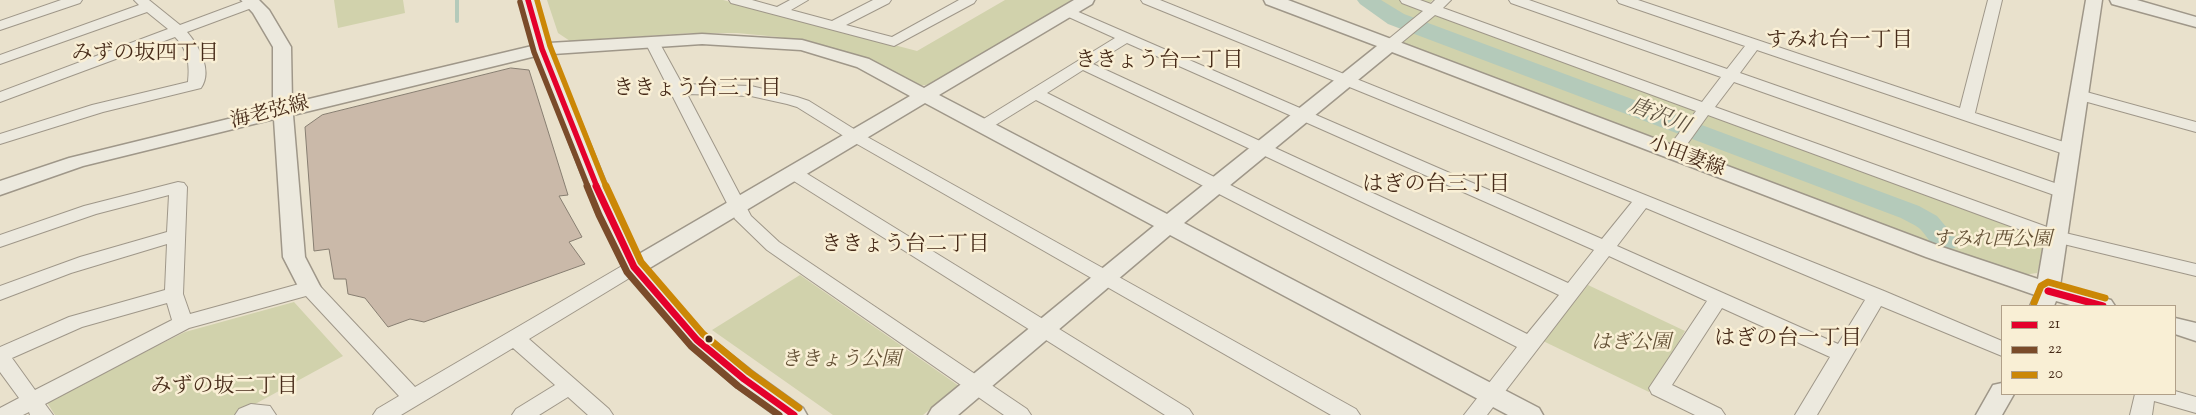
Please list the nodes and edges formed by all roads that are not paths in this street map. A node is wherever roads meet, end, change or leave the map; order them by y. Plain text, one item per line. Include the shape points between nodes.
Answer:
1 (75, 0) edge
2 (528, 0) edge
3 (736, 0) edge
4 (801, 0) edge
5 (884, 0) edge
6 (969, 0) edge
7 (1086, 0) edge
8 (1148, 0) edge
9 (1273, 0) edge
10 (1408, 0) edge
11 (1516, 0) edge
12 (1624, 0) edge
13 (1995, 0) edge
14 (2094, 0) edge
15 (2118, 0) edge
16 (250, 1) edge
17 (145, 4) edge
18 (1650, 4) edge
19 (1438, 5) edge
20 (779, 11) junction
21 (1067, 11) junction
22 (2196, 22) edge
23 (835, 25) junction
24 (0, 26) edge
25 (178, 31) junction
26 (1126, 37) junction
27 (652, 42) junction
28 (1754, 44) junction
29 (1390, 45) junction
30 (542, 49) junction
31 (0, 60) edge
32 (1084, 65) junction
33 (1731, 76) junction
34 (1344, 81) junction
35 (678, 89) junction
36 (1037, 94) junction
37 (2079, 95) junction
38 (0, 97) edge
39 (924, 97) junction
40 (1706, 110) junction
41 (283, 111) junction
42 (1302, 115) junction
43 (1966, 115) junction
44 (983, 126) junction
45 (2196, 128) edge
46 (856, 137) junction
47 (0, 139) edge
48 (1262, 149) junction
49 (2070, 150) junction
50 (1672, 153) junction
51 (795, 174) junction
52 (1217, 184) junction
53 (0, 188) edge
54 (2064, 192) junction
55 (1643, 200) junction
56 (738, 206) junction
57 (1169, 224) junction
58 (175, 236) junction
59 (2057, 237) junction
60 (0, 241) edge
61 (1606, 248) junction
62 (634, 267) junction
63 (2196, 270) edge
64 (1106, 276) junction
65 (310, 288) junction
66 (1572, 292) junction
67 (0, 293) edge
68 (174, 294) junction
69 (1877, 296) junction
70 (1718, 299) junction
71 (2045, 299) edge
72 (2095, 305) edge
73 (183, 323) junction
74 (2176, 326) edge
75 (1044, 330) junction
76 (2196, 332) edge
77 (514, 338) junction
78 (1531, 345) junction
79 (2001, 349) edge
80 (1841, 354) junction
81 (0, 356) edge
82 (569, 386) junction
83 (976, 386) junction
84 (2001, 394) edge
85 (1491, 395) junction
86 (2145, 395) edge
87 (2162, 395) edge
88 (413, 398) junction
89 (2196, 404) edge
90 (37, 408) edge
91 (1706, 413) edge
92 (5, 415) edge
93 (246, 415) edge
94 (266, 415) edge
95 (384, 415) edge
96 (523, 415) edge
97 (602, 415) edge
98 (794, 415) edge
99 (941, 415) edge
100 (1020, 415) edge
101 (1182, 415) edge
102 (1349, 415) edge
103 (1475, 415) edge
104 (1530, 415) edge
105 (1806, 415) edge
106 (1989, 415) edge
107 (2141, 415) edge

1 - 24 street
2 - 30 street
3 - 20 street
4 - 20 street
5 - 23 street
6 - 23 street via 894,42
7 - 21 street
8 - 34 street
9 - 29 street, 小田妻線
10 - 19 street
11 - 33 street
12 - 18 street
13 - 43 street
14 - 37 street
15 - 22 street
16 - 25 street
16 - 41 street via 264,15 282,47
17 - 25 street
17 - 31 street
18 - 28 street
19 - 29 street
19 - 40 street
20 - 23 street
21 - 26 street
21 - 39 street
25 - 38 street
25 - 47 street via 188,43 197,64 194,87 98,108
26 - 32 street
26 - 42 street
27 - 30 street, 海老弦線
27 - 35 street
27 - 39 street, 海老弦線 via 702,39 802,45 863,63
28 - 33 street
28 - 43 street
29 - 34 street
29 - 50 street, 小田妻線
30 - 41 street, 海老弦線
30 - 62 street via 608,212
32 - 36 street
32 - 48 street
33 - 40 street
33 - 54 street
34 - 42 street
34 - 55 street
35 - 46 street via 750,90 791,100
35 - 56 street
36 - 44 street
36 - 52 street
37 - 45 street
37 - 49 street
39 - 44 street, 海老弦線
39 - 46 street
40 - 50 street
40 - 59 street
41 - 53 street, 海老弦線 via 101,155
41 - 65 street via 294,257
42 - 48 street
42 - 61 street
43 - 49 street
44 - 57 street, 海老弦線
46 - 51 street
46 - 64 street
48 - 52 street
48 - 66 street
49 - 54 street
50 - 71 street, 小田妻線 via 1934,252
51 - 56 street
51 - 75 street
52 - 57 street
52 - 78 street
54 - 59 street
55 - 61 street
55 - 69 street
56 - 62 street
56 - 83 street via 744,219 773,246
57 - 64 street
57 - 85 street, 海老弦線
58 - 60 street via 178,187 90,210
58 - 67 street via 93,258
58 - 68 street
59 - 63 street
59 - 71 street
61 - 66 street
61 - 70 street
62 - 77 street
62 - 98 street via 697,340
64 - 75 street
64 - 102 street
65 - 73 street
65 - 88 street
66 - 78 street
68 - 73 street
68 - 81 street via 62,327
69 - 79 street
69 - 80 street
70 - 80 street
70 - 91 street via 1659,388
71 - 72 street, 小田妻線
73 - 90 street
74 - 76 street
75 - 83 street
75 - 101 street
77 - 82 street
77 - 88 street
78 - 85 street
80 - 105 street
81 - 90 street
82 - 96 street
82 - 97 street
83 - 99 street
83 - 100 street
84 - 106 street
85 - 103 street
85 - 104 street, 海老弦線
86 - 107 street
87 - 89 street
88 - 95 street
90 - 92 street
93 - 94 street via 263,412

